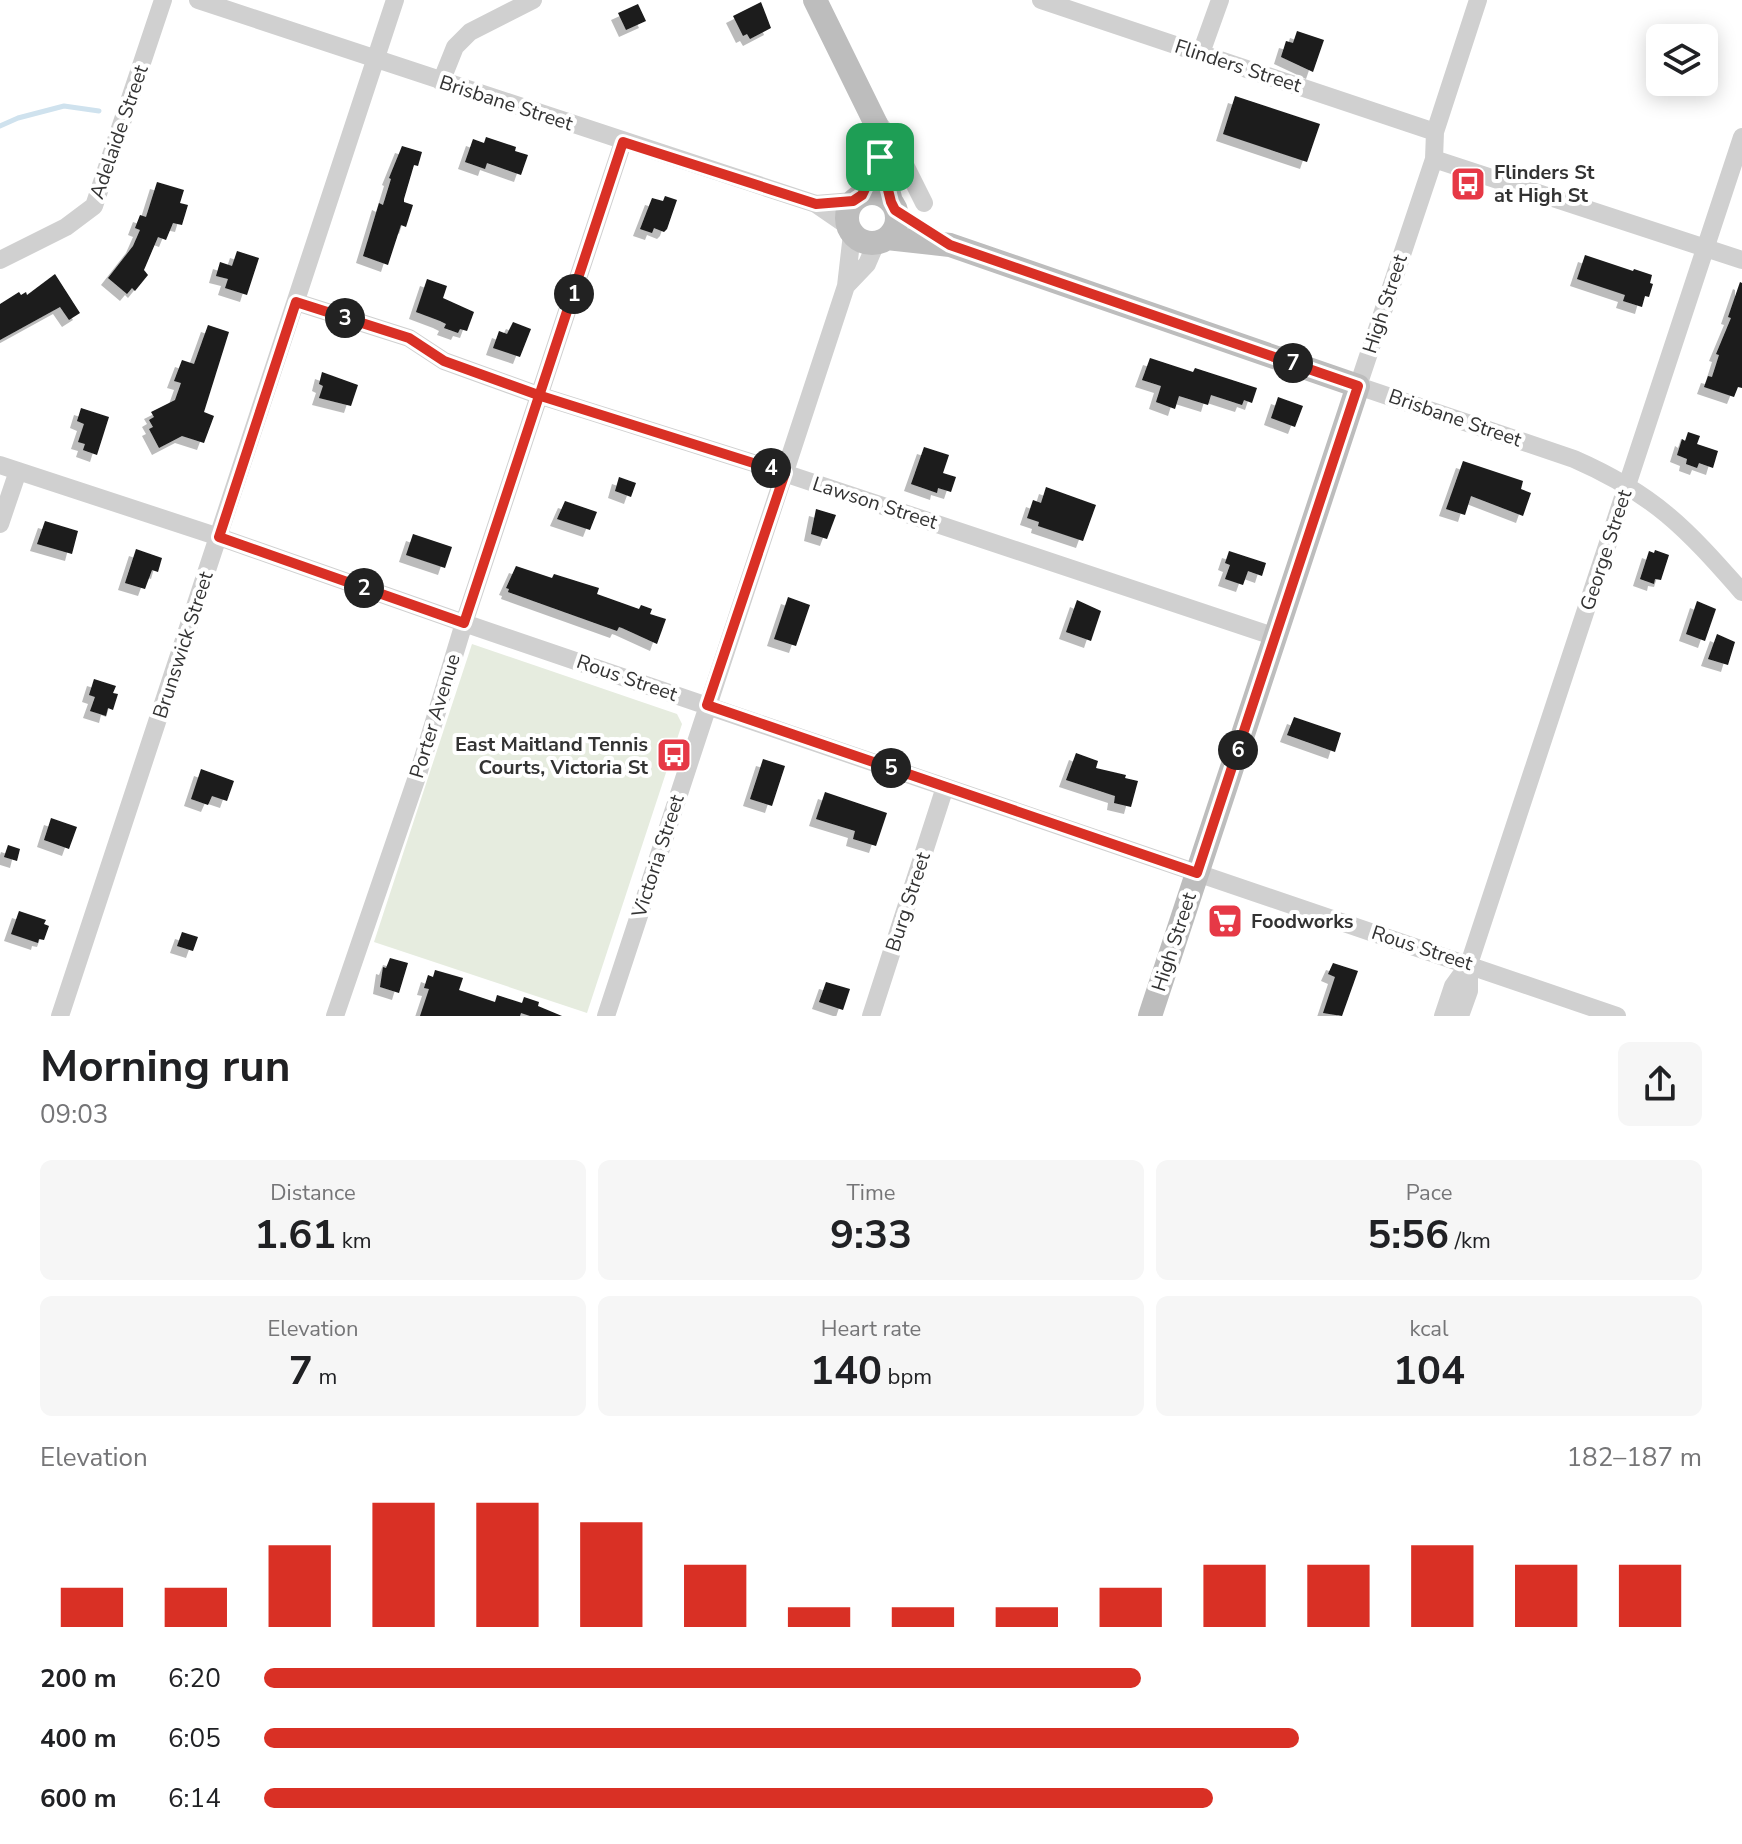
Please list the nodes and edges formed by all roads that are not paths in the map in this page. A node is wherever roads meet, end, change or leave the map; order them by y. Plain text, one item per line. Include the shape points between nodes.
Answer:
1 (163, 0) edge
2 (198, 0) edge
3 (395, 0) edge
4 (533, 0) edge
5 (815, 0) edge
6 (1041, 0) edge
7 (1220, 0) edge
8 (1478, 0) edge
9 (1201, 53) junction
10 (375, 59) junction
11 (441, 82) junction
12 (871, 112) junction
13 (1435, 132) junction
14 (1742, 137) edge
15 (623, 142) junction
16 (880, 157) junction
17 (1434, 159) junction
18 (858, 198) junction
19 (924, 203) dead end
20 (816, 204) junction
21 (893, 206) junction
22 (850, 230) junction
23 (882, 240) junction
24 (950, 245) junction
25 (1705, 248) junction
26 (0, 260) edge
27 (1742, 260) edge
28 (846, 286) junction
29 (296, 302) junction
30 (1358, 386) junction
31 (541, 396) junction
32 (9, 468) edge
33 (785, 473) junction
34 (1627, 485) junction
35 (0, 524) edge
36 (219, 537) junction
37 (1742, 592) edge
38 (464, 623) junction
39 (1276, 637) junction
40 (707, 705) junction
41 (945, 787) junction
42 (1197, 873) junction
43 (1469, 964) junction
44 (60, 1016) edge
45 (335, 1016) edge
46 (606, 1016) edge
47 (871, 1016) edge
48 (1150, 1016) edge
49 (1443, 1016) edge
50 (1460, 1016) edge
51 (1617, 1016) edge

1 - 26 street, Adelaide Street via 94,206 66,227
2 - 10 street, Brisbane Street
3 - 10 street, Brunswick Street
4 - 11 street via 470,32 455,47
5 - 12 main road
6 - 9 street, Flinders Street
7 - 9 street
8 - 13 street, High Street
9 - 13 street, Flinders Street
10 - 11 street, Brisbane Street
10 - 29 street, Brunswick Street
11 - 15 street, Brisbane Street
12 - 16 main road
12 - 19 street via 895,145
13 - 17 street, High Street
14 - 25 street, George Street
15 - 20 street, Brisbane Street
15 - 31 street, Porter Avenue
16 - 18 main road
16 - 21 main road
17 - 25 street
17 - 30 street, High Street
18 - 20 street, Brisbane Street
18 - 21 main road via 878,194
18 - 22 main road via 849,208
20 - 22 street, Brisbane Street
21 - 23 main road via 896,225
21 - 24 main road, Brisbane Street
22 - 23 main road via 862,241
22 - 28 street, Victoria Street
23 - 24 main road, Brisbane Street
23 - 28 street, Victoria Street
24 - 30 main road, Brisbane Street
25 - 27 street
25 - 34 street, George Street
28 - 33 street, Victoria Street
29 - 31 street, Lawson Street via 409,338 444,361
29 - 36 street, Brunswick Street
30 - 34 street, Brisbane Street via 1574,459
30 - 39 main road, High Street
31 - 33 street, Lawson Street
31 - 38 street, Porter Avenue
32 - 35 street
32 - 36 street, Rous Street
33 - 39 street, Lawson Street
33 - 40 street, Victoria Street
34 - 37 street, Brisbane Street via 1682,526
34 - 43 street, George Street
36 - 38 street, Rous Street
36 - 44 street, Brunswick Street
38 - 40 street, Rous Street
38 - 45 street, Porter Avenue
39 - 42 main road, High Street
40 - 41 street, Rous Street
40 - 46 street, Victoria Street
41 - 42 street, Rous Street
41 - 47 street, Burg Street
42 - 43 street, Rous Street
42 - 48 main road, High Street
43 - 49 street, George Street via 1453,986
43 - 50 street, George Street via 1469,991
43 - 51 street, Rous Street

